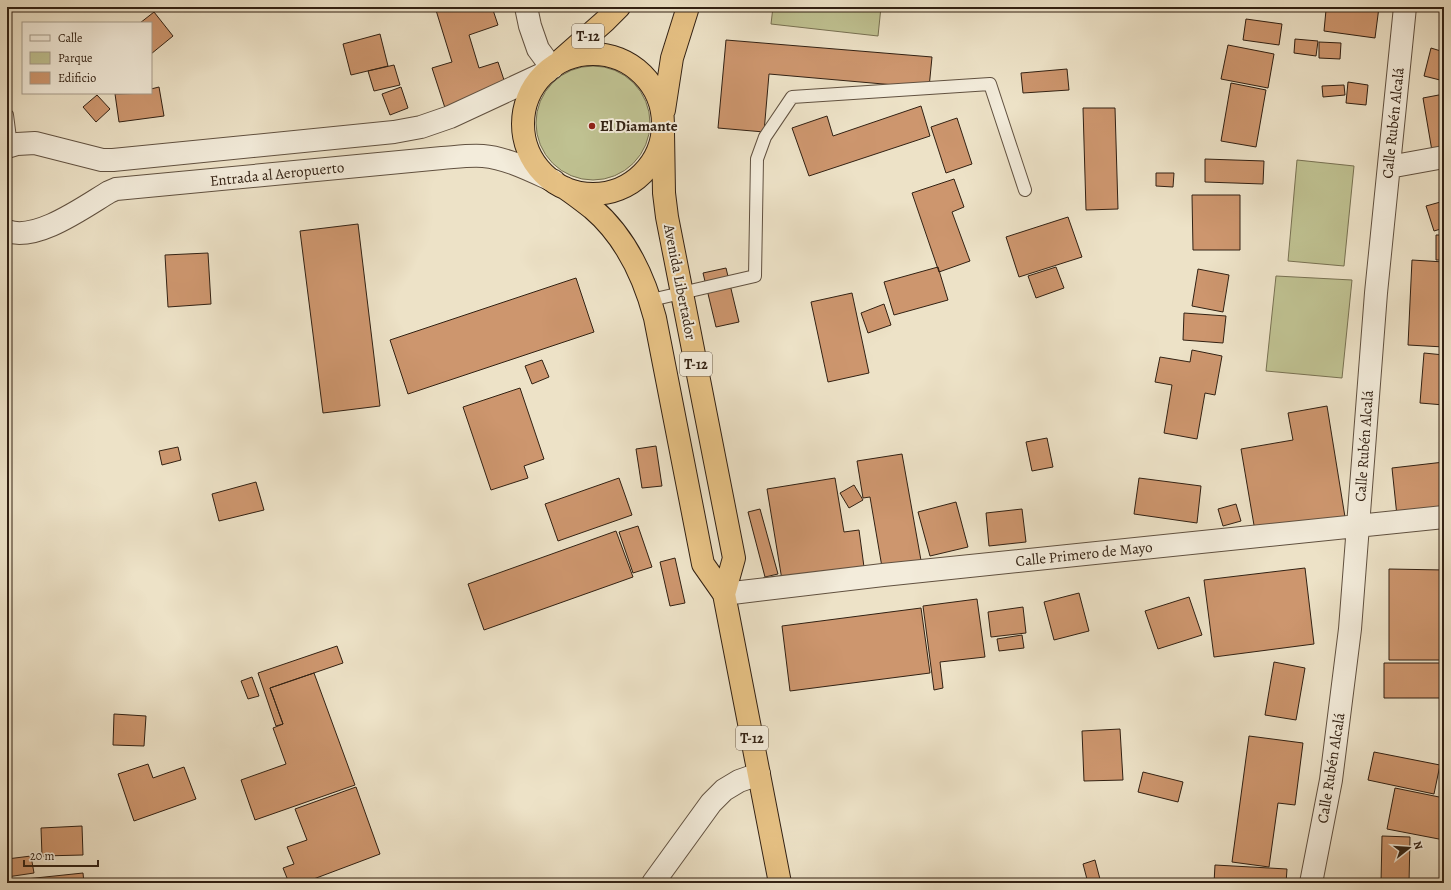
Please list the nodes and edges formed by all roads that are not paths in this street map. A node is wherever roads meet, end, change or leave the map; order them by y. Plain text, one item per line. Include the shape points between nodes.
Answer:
1 (526, 7) edge
2 (619, 7) edge
3 (688, 7) edge
4 (1405, 7) edge
5 (552, 68) junction
6 (7, 115) edge
7 (663, 126) junction
8 (9, 147) edge
9 (1444, 157) edge
10 (1389, 167) junction
11 (559, 184) junction
12 (1025, 190) dead end
13 (8, 235) edge
14 (682, 293) junction
15 (651, 300) junction
16 (1444, 517) edge
17 (1358, 526) junction
18 (724, 594) junction
19 (759, 774) junction
20 (653, 883) edge
21 (780, 883) edge
22 (1311, 883) edge

1 - 5 street via 538,49
2 - 5 highway, T-12
3 - 7 highway, Avenida Libertador / T-12 via 672,58
4 - 10 street, Calle Rubén Alcalá
5 - 7 highway, T-12 via 568,58 586,54 599,54 623,60 634,66 654,90 661,107
5 - 8 street, Entrada al Aeropuerto via 450,117 421,127 394,132 113,160 102,160 35,143
5 - 11 highway, T-12 via 531,91 524,128 530,152 544,173
6 - 8 lane
7 - 11 highway, T-12 via 658,150 652,162 636,180 607,193 595,194 582,193
7 - 14 highway, Avenida Libertador / T-12 via 664,193
9 - 10 street
10 - 17 street, Calle Rubén Alcalá via 1376,293
11 - 13 street, Entrada al Aeropuerto via 505,161 470,155 116,189 36,231
11 - 15 highway, Avenida Libertador / T-12 via 592,209 622,240 636,263
12 - 14 lane via 990,84 792,97 765,137 757,159 755,276
14 - 15 lane
14 - 18 highway, Avenida Libertador / T-12 via 734,558
15 - 18 highway, Avenida Libertador / T-12 via 703,564
16 - 17 street, Calle Primero de Mayo
17 - 18 street, Calle Primero de Mayo
17 - 22 street, Calle Rubén Alcalá via 1350,629 1332,780
18 - 19 highway, Avenida Libertador / T-12
19 - 20 street via 739,780 711,803
19 - 21 highway, Avenida Libertador / T-12

